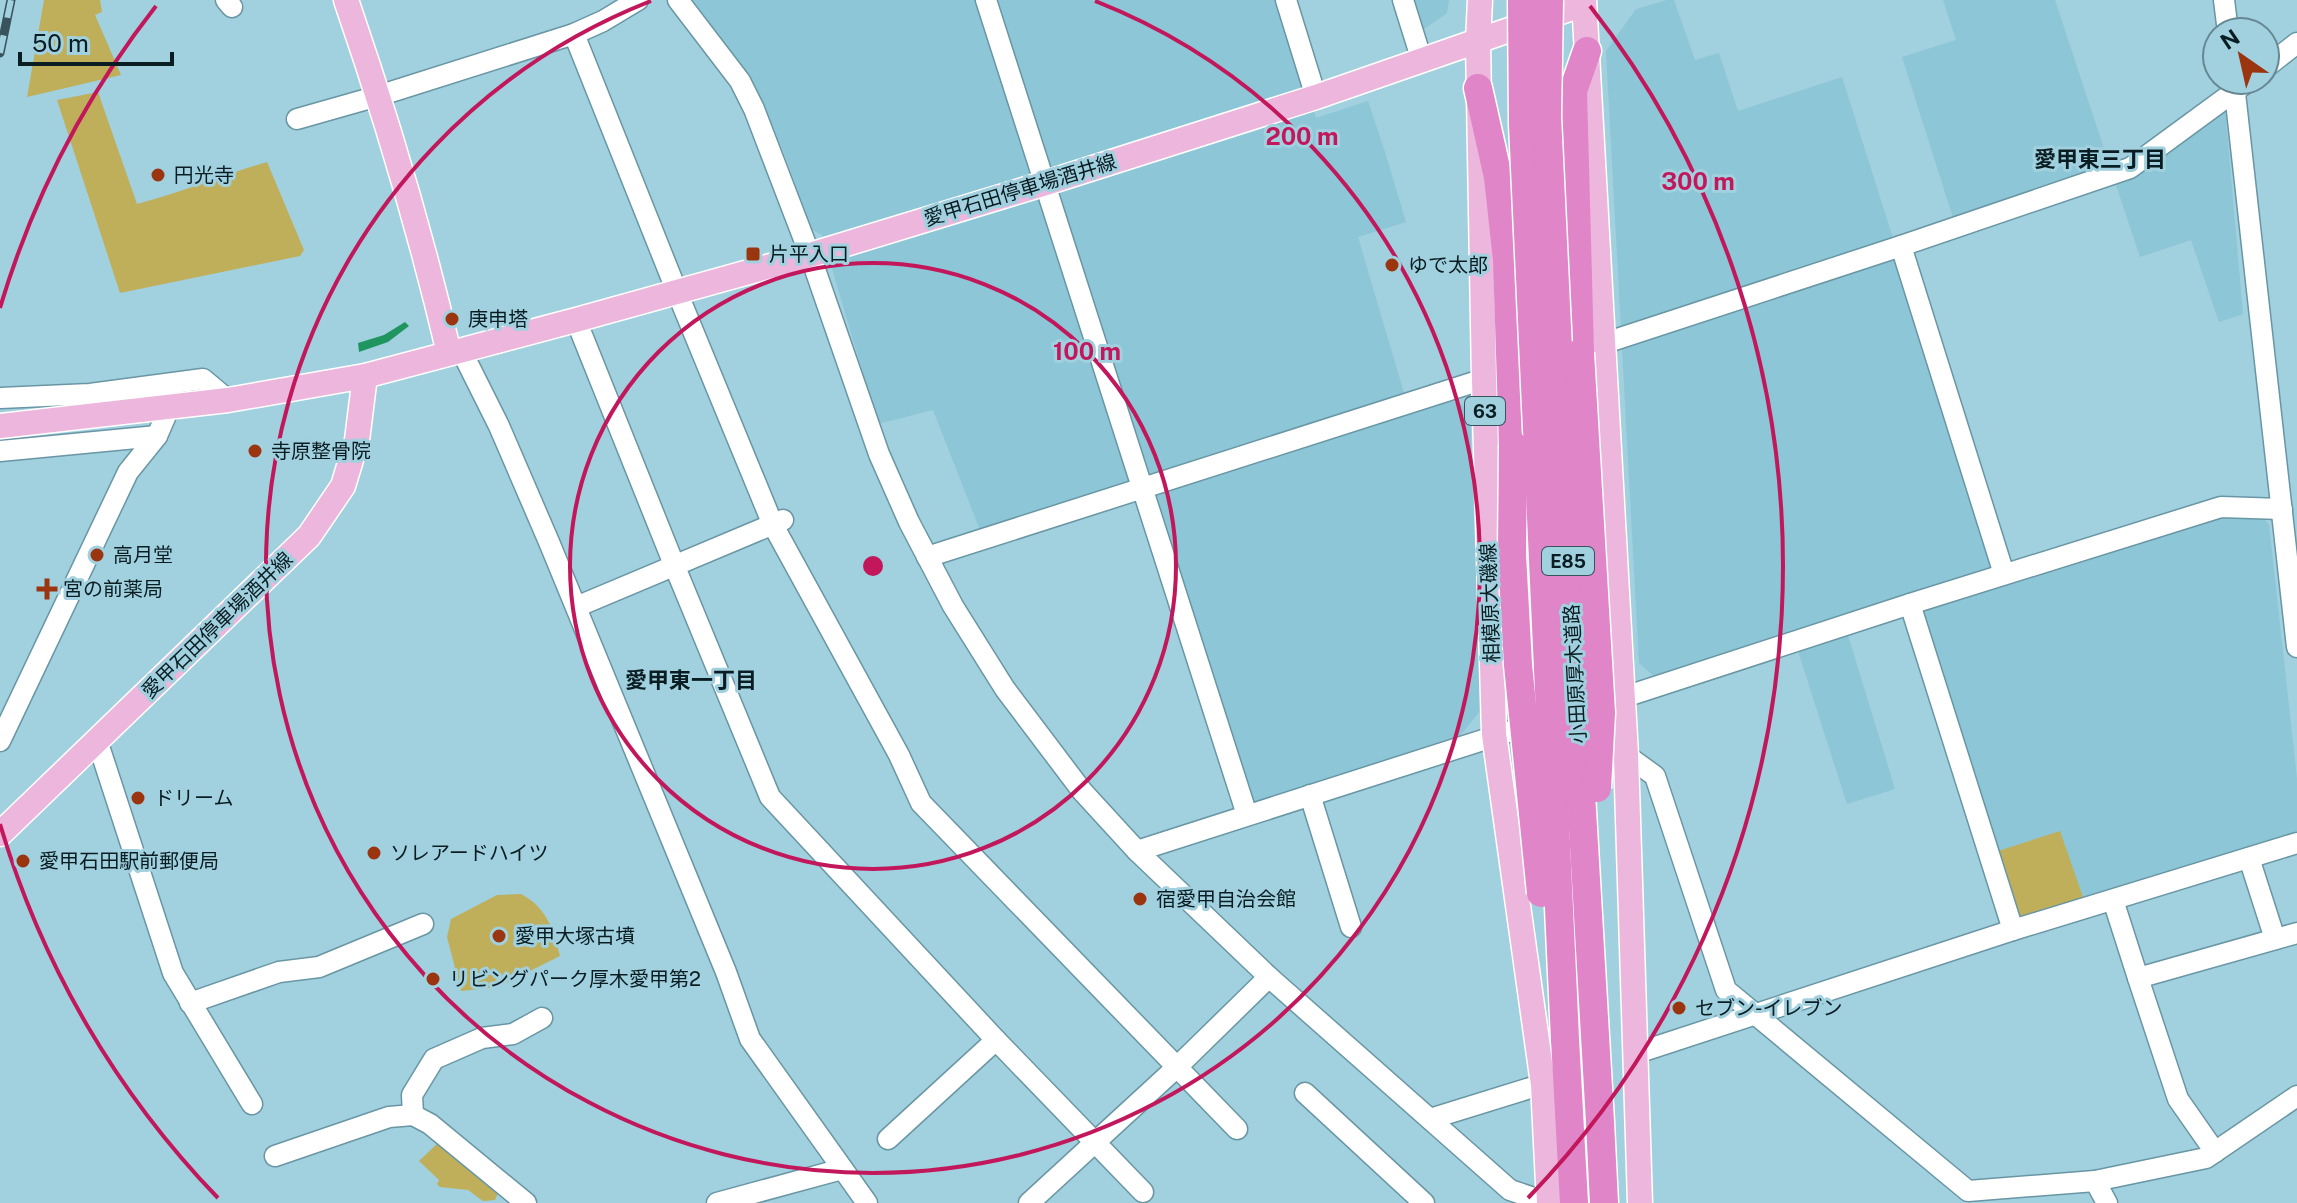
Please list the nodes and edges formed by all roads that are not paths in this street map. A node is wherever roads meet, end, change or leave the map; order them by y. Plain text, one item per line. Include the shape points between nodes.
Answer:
1 (346, 0) edge
2 (638, 0) edge
3 (678, 0) edge
4 (986, 0) edge
5 (1286, 0) edge
6 (1403, 0) edge
7 (1480, 0) edge
8 (1522, 0) edge
9 (1549, 0) edge
10 (1587, 1) edge
11 (574, 34) junction
12 (1478, 42) junction
13 (2297, 43) edge
14 (1587, 51) joint
15 (2281, 56) edge
16 (1422, 61) junction
17 (1478, 88) junction
18 (378, 96) junction
19 (2223, 96) edge
20 (2240, 96) edge
21 (1316, 97) junction
22 (297, 119) dead end
23 (1046, 183) junction
24 (1901, 246) junction
25 (810, 255) junction
26 (677, 292) junction
27 (576, 320) junction
28 (1592, 348) junction
29 (455, 352) junction
30 (365, 376) junction
31 (1484, 379) junction
32 (0, 398) edge
33 (228, 400) junction
34 (170, 406) junction
35 (0, 426) edge
36 (157, 436) junction
37 (0, 451) edge
38 (1142, 488) junction
39 (2282, 509) junction
40 (779, 522) junction
41 (2292, 545) edge
42 (927, 557) junction
43 (675, 567) junction
44 (2004, 574) junction
45 (1910, 604) junction
46 (576, 607) junction
47 (2297, 647) edge
48 (1623, 698) junction
49 (1494, 734) junction
50 (97, 740) junction
51 (0, 741) edge
52 (1626, 755) junction
53 (1310, 795) junction
54 (1247, 815) junction
55 (0, 834) edge
56 (2297, 843) edge
57 (1137, 851) junction
58 (2249, 858) junction
59 (1587, 887) junction
60 (2113, 900) junction
61 (423, 924) dead end
62 (1351, 927) dead end
63 (2013, 930) junction
64 (2297, 933) edge
65 (2275, 939) junction
66 (1269, 977) junction
67 (2138, 978) junction
68 (190, 1003) junction
69 (1756, 1014) junction
70 (542, 1018) dead end
71 (1565, 1039) junction
72 (996, 1040) junction
73 (1634, 1054) junction
74 (1177, 1067) junction
75 (1543, 1084) junction
76 (1305, 1093) dead end
77 (2297, 1096) edge
78 (252, 1104) dead end
79 (413, 1115) junction
80 (1430, 1119) junction
81 (1237, 1129) dead end
82 (888, 1139) dead end
83 (1096, 1142) junction
84 (2215, 1152) junction
85 (275, 1156) dead end
86 (842, 1169) junction
87 (2095, 1181) junction
88 (1143, 1192) dead end
89 (1965, 1197) edge
90 (526, 1203) edge
91 (717, 1203) edge
92 (867, 1203) edge
93 (1029, 1203) edge
94 (1424, 1203) edge
95 (1549, 1203) edge
96 (1574, 1203) edge
97 (1604, 1203) edge
98 (1640, 1203) edge
99 (2107, 1203) edge

1 - 18 main road
2 - 11 street
3 - 25 street via 740,81
4 - 23 street
5 - 21 street
6 - 16 street
7 - 12 main road, 相模原大磯線 / 63
8 - 71 highway, 小田原厚木道路 / E85, bridge via 1523,124
9 - 59 highway, 小田原厚木道路 / E85, bridge via 1547,131
10 - 12 main road, 愛甲石田停車場酒井線
10 - 14 main road
11 - 18 street
11 - 26 street
12 - 16 main road, 愛甲石田停車場酒井線
12 - 17 main road, 相模原大磯線 / 63
13 - 15 street
14 - 28 highway via 1573,91
16 - 21 main road, 愛甲石田停車場酒井線
17 - 31 main road, 相模原大磯線 / 63
17 - 71 highway, bridge via 1498,177 1507,260 1518,665 1544,921
18 - 22 street
18 - 29 main road
19 - 24 street via 2130,168
20 - 39 street
21 - 23 main road, 愛甲石田停車場酒井線
23 - 25 main road, 愛甲石田停車場酒井線
23 - 38 street
24 - 28 street
24 - 44 street
25 - 26 main road, 愛甲石田停車場酒井線
25 - 42 street via 879,454
26 - 27 main road, 愛甲石田停車場酒井線
26 - 40 street
27 - 29 main road, 愛甲石田停車場酒井線
27 - 43 street
28 - 48 main road
28 - 59 highway, bridge via 1601,713
29 - 30 main road, 愛甲石田停車場酒井線
29 - 46 street via 499,426
30 - 33 main road, 愛甲石田停車場酒井線
30 - 50 main road, 愛甲石田停車場酒井線 via 357,440 343,486 309,536
31 - 38 street
31 - 49 main road, 相模原大磯線 / 63
32 - 33 street via 90,394 203,379
33 - 34 main road, 愛甲石田停車場酒井線
34 - 35 main road, 愛甲石田停車場酒井線
34 - 36 street
36 - 37 street
36 - 51 street via 128,472
38 - 42 street
38 - 54 street
39 - 41 street
39 - 44 street via 2221,507
40 - 43 street
40 - 74 street via 921,803
41 - 47 street
42 - 57 street via 1005,689 1082,791
43 - 46 street
43 - 72 street via 770,797
44 - 45 street
45 - 48 street
45 - 63 street
46 - 86 street via 750,1039
48 - 49 street
48 - 52 main road
49 - 53 street
49 - 75 main road, 相模原大磯線 / 63
50 - 55 main road, 愛甲石田停車場酒井線
50 - 68 street via 173,973
52 - 69 street via 1655,776 1726,990
52 - 73 main road
53 - 54 street
53 - 62 street via 1330,890
54 - 57 street
56 - 58 street
57 - 66 street
58 - 60 street
58 - 65 street
59 - 97 highway, 小田原厚木道路 / E85, bridge
60 - 63 street
60 - 67 street
61 - 68 street via 405,938
63 - 69 street
64 - 65 street
65 - 67 street
66 - 74 street
66 - 80 street
67 - 84 street via 2178,1099
68 - 78 street
69 - 73 street
69 - 89 street
70 - 79 street via 513,1034 482,1038 434,1059 412,1095
71 - 96 highway, 小田原厚木道路 / E85
72 - 82 street
72 - 83 street
73 - 98 main road
74 - 81 street
74 - 83 street
75 - 80 street
75 - 95 main road, 相模原大磯線 / 63
76 - 94 street
77 - 84 street
79 - 85 street via 389,1117
79 - 90 street
80 - 95 street via 1510,1190
83 - 88 street
83 - 93 street
84 - 87 street
86 - 91 street
86 - 92 street
87 - 89 street
87 - 99 street

